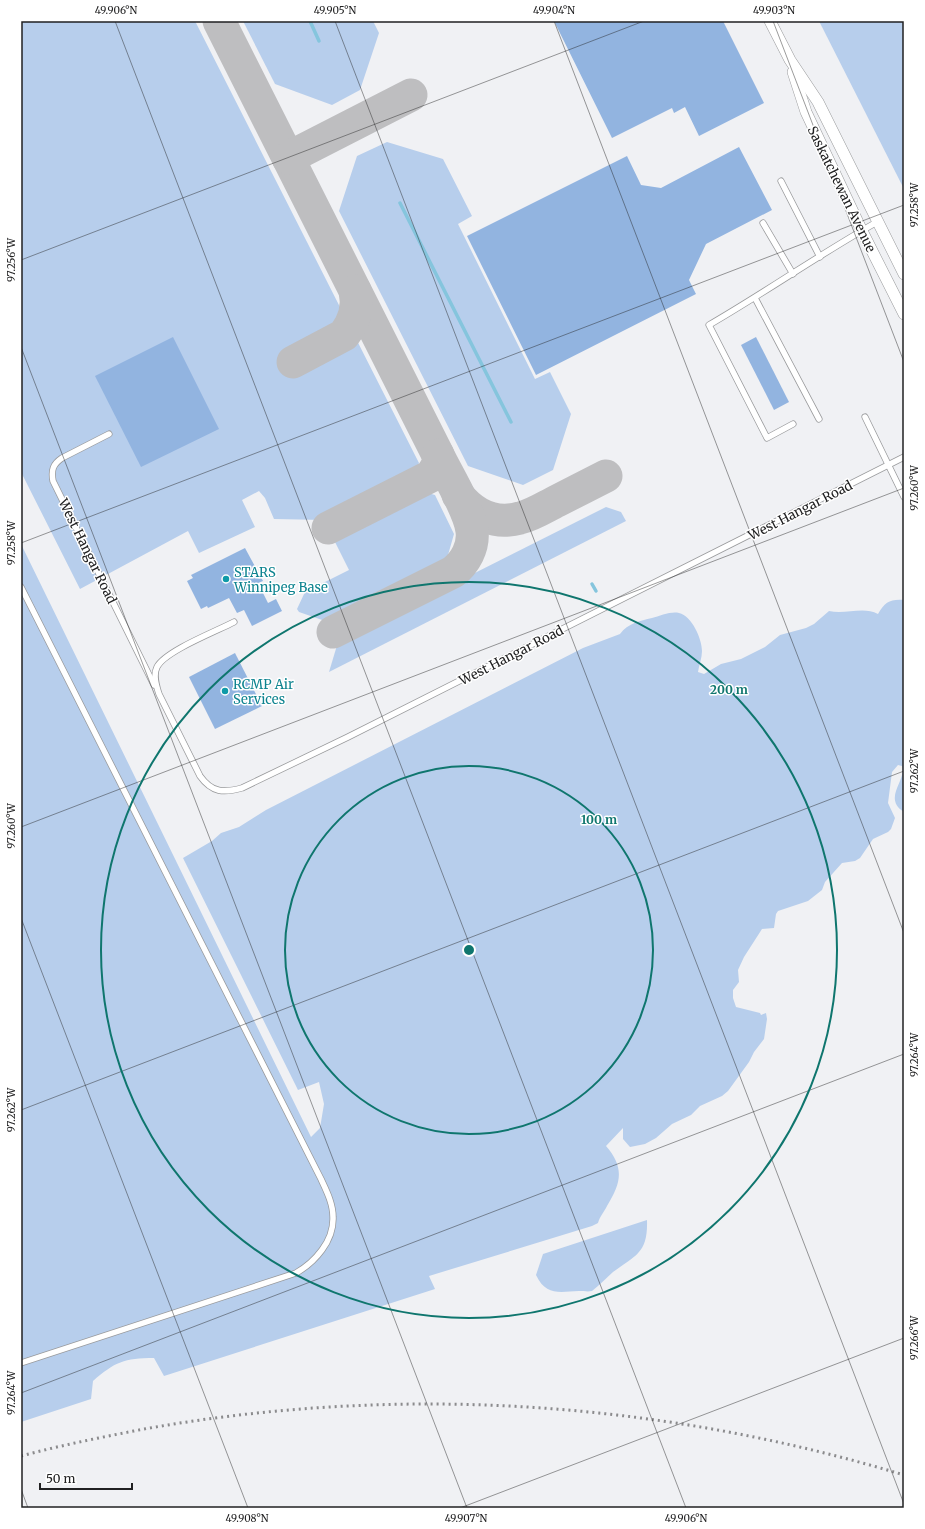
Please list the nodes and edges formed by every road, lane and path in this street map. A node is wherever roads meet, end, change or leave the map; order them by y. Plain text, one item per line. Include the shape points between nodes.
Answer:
1 (770, 21) edge
2 (790, 60) junction
3 (781, 181) dead end
4 (877, 222) junction
5 (763, 223) dead end
6 (862, 231) junction
7 (820, 257) junction
8 (793, 274) junction
9 (904, 274) edge
10 (755, 298) junction
11 (904, 314) edge
12 (865, 417) dead end
13 (820, 419) dead end
14 (793, 424) dead end
15 (110, 434) dead end
16 (904, 457) edge
17 (889, 465) junction
18 (904, 497) edge
19 (21, 587) edge
20 (234, 622) dead end
21 (159, 694) junction
22 (21, 1363) edge

1 - 2 street, Saskatchewan Avenue
2 - 4 street, Saskatchewan Avenue via 818,102
2 - 6 street, Saskatchewan Avenue via 806,112
3 - 7 lane
4 - 6 lane
4 - 9 street, Saskatchewan Avenue
5 - 8 lane
6 - 7 lane
6 - 11 street, Saskatchewan Avenue
7 - 8 lane
8 - 10 lane
10 - 13 lane
10 - 14 lane via 709,325 767,438
12 - 17 lane
15 - 21 lane, West Hangar Road via 55,462 52,471 53,481
16 - 17 lane, West Hangar Road
17 - 18 lane
17 - 21 lane, West Hangar Road via 242,788 222,791 206,784
19 - 22 lane via 321,1179 331,1204 333,1217 326,1243 318,1256 296,1273
20 - 21 lane, West Hangar Road via 163,660 156,671

